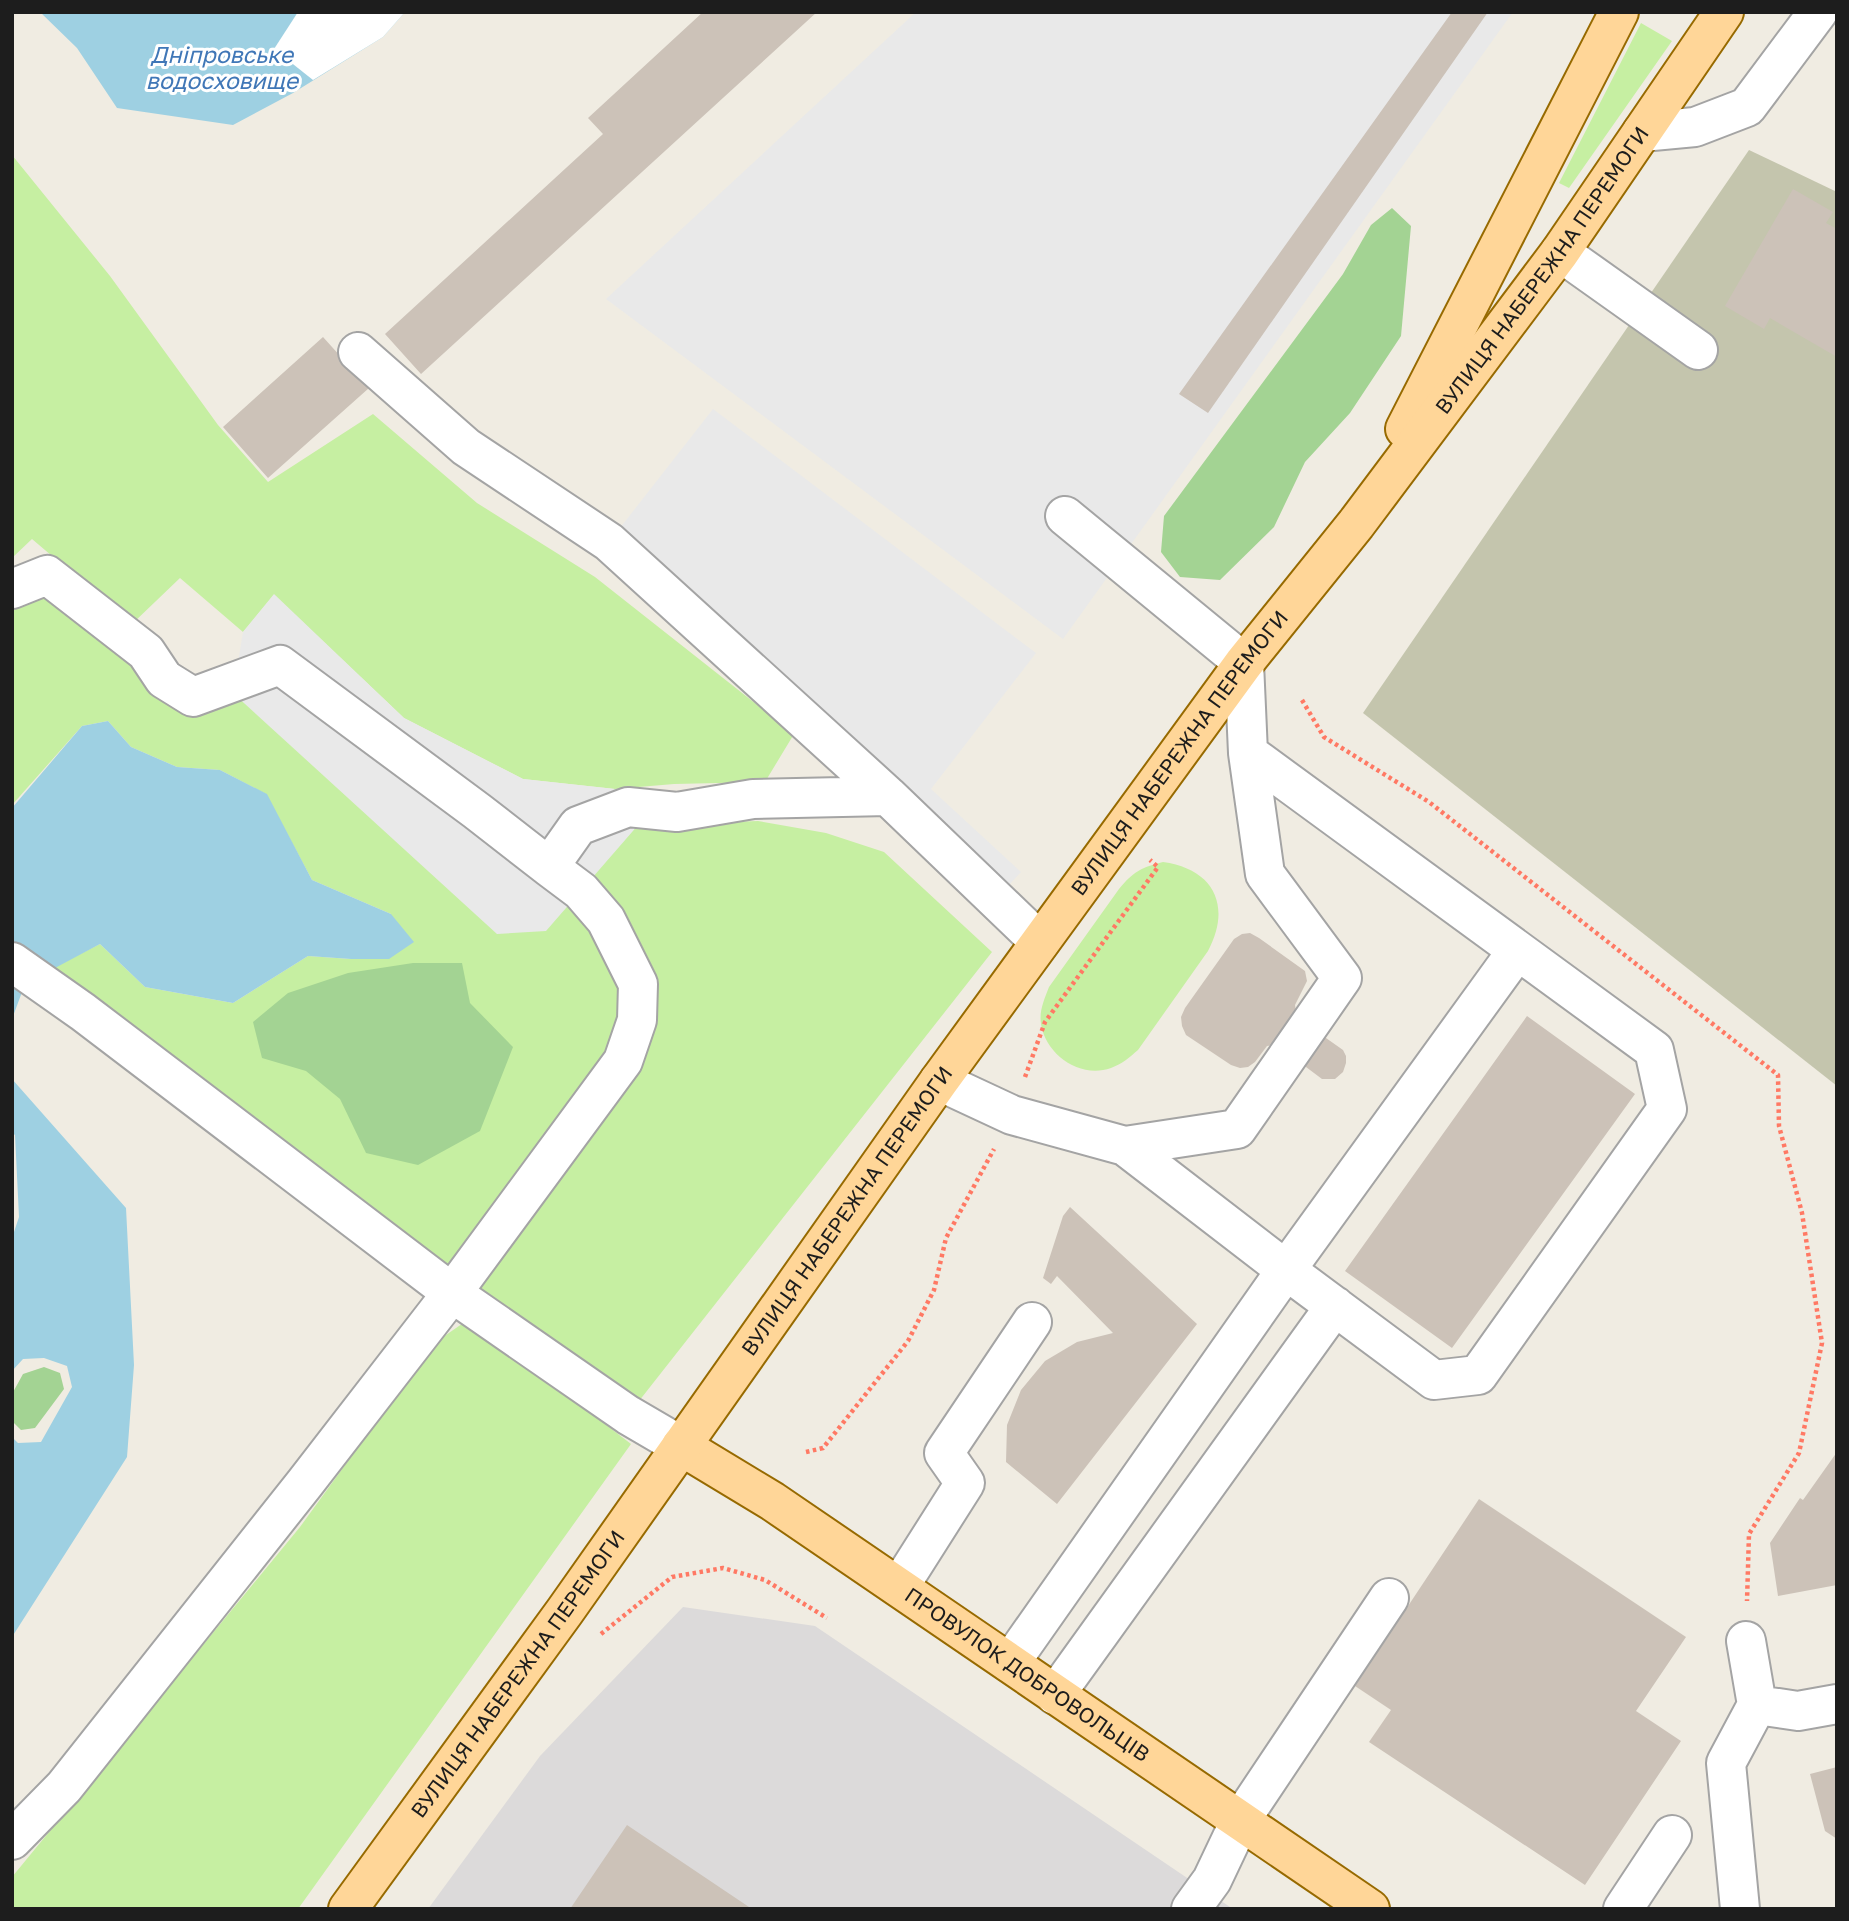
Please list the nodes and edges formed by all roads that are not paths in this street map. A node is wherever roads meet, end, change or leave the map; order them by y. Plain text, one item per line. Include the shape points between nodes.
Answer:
1 (1619, 12) edge
2 (1724, 12) edge
3 (1818, 12) edge
4 (1642, 132) junction
5 (1560, 252) junction
6 (1698, 349) dead end
7 (358, 352) dead end
8 (1065, 516) dead end
9 (1356, 524) junction
10 (12, 589) edge
11 (1244, 663) junction
12 (1248, 752) junction
13 (888, 796) junction
14 (549, 867) junction
15 (1040, 942) junction
16 (1517, 951) junction
17 (12, 962) edge
18 (939, 1081) junction
19 (1125, 1146) junction
20 (1286, 1270) junction
21 (452, 1293) junction
22 (1335, 1306) junction
23 (1032, 1322) dead end
24 (681, 1446) junction
25 (899, 1587) junction
26 (1389, 1598) dead end
27 (1746, 1641) dead end
28 (1010, 1663) junction
29 (1055, 1695) junction
30 (1837, 1704) edge
31 (1757, 1705) junction
32 (1240, 1821) junction
33 (1672, 1835) dead end
34 (12, 1840) edge
35 (348, 1909) edge
36 (1191, 1909) edge
37 (1370, 1909) edge
38 (1623, 1909) edge
39 (1740, 1909) edge

1 - 9 main road, ВУЛИЦЯ НАБЕРЕЖНА ПЕРЕМОГИ
2 - 4 main road, ВУЛИЦЯ НАБЕРЕЖНА ПЕРЕМОГИ
3 - 4 street via 1747,107 1695,127
4 - 5 main road, ВУЛИЦЯ НАБЕРЕЖНА ПЕРЕМОГИ
5 - 6 street
5 - 9 main road, ВУЛИЦЯ НАБЕРЕЖНА ПЕРЕМОГИ
7 - 13 street via 466,447 609,542
8 - 11 street
9 - 11 main road, ВУЛИЦЯ НАБЕРЕЖНА ПЕРЕМОГИ
10 - 14 street via 47,575 146,652 164,679 194,697 280,665
11 - 12 street
11 - 15 main road, ВУЛИЦЯ НАБЕРЕЖНА ПЕРЕМОГИ
12 - 16 street
12 - 19 street via 1265,874 1342,978 1237,1129
13 - 14 street via 753,799 677,812 628,807 578,826
13 - 15 street
14 - 21 street via 581,891 606,920 638,984 637,1020 623,1061
15 - 18 main road, ВУЛИЦЯ НАБЕРЕЖНА ПЕРЕМОГИ
16 - 20 street
16 - 22 street via 1654,1050 1667,1110 1478,1376 1434,1380
17 - 21 street
18 - 19 street via 1012,1115
18 - 24 main road, ВУЛИЦЯ НАБЕРЕЖНА ПЕРЕМОГИ
19 - 20 street
20 - 22 street
20 - 28 street
21 - 24 street via 628,1415
21 - 34 street via 64,1787
22 - 29 street
23 - 25 street via 944,1453 965,1483
24 - 25 main road, ПРОВУЛОК ДОБРОВОЛЬЦІВ
24 - 35 main road, ВУЛИЦЯ НАБЕРЕЖНА ПЕРЕМОГИ
25 - 28 main road, ПРОВУЛОК ДОБРОВОЛЬЦІВ
26 - 32 street
27 - 31 street
28 - 29 main road, ПРОВУЛОК ДОБРОВОЛЬЦІВ
29 - 32 main road, ПРОВУЛОК ДОБРОВОЛЬЦІВ
30 - 31 street via 1798,1711
31 - 39 street via 1726,1763
32 - 36 street via 1212,1880
32 - 37 main road, ПРОВУЛОК ДОБРОВОЛЬЦІВ
33 - 38 street

